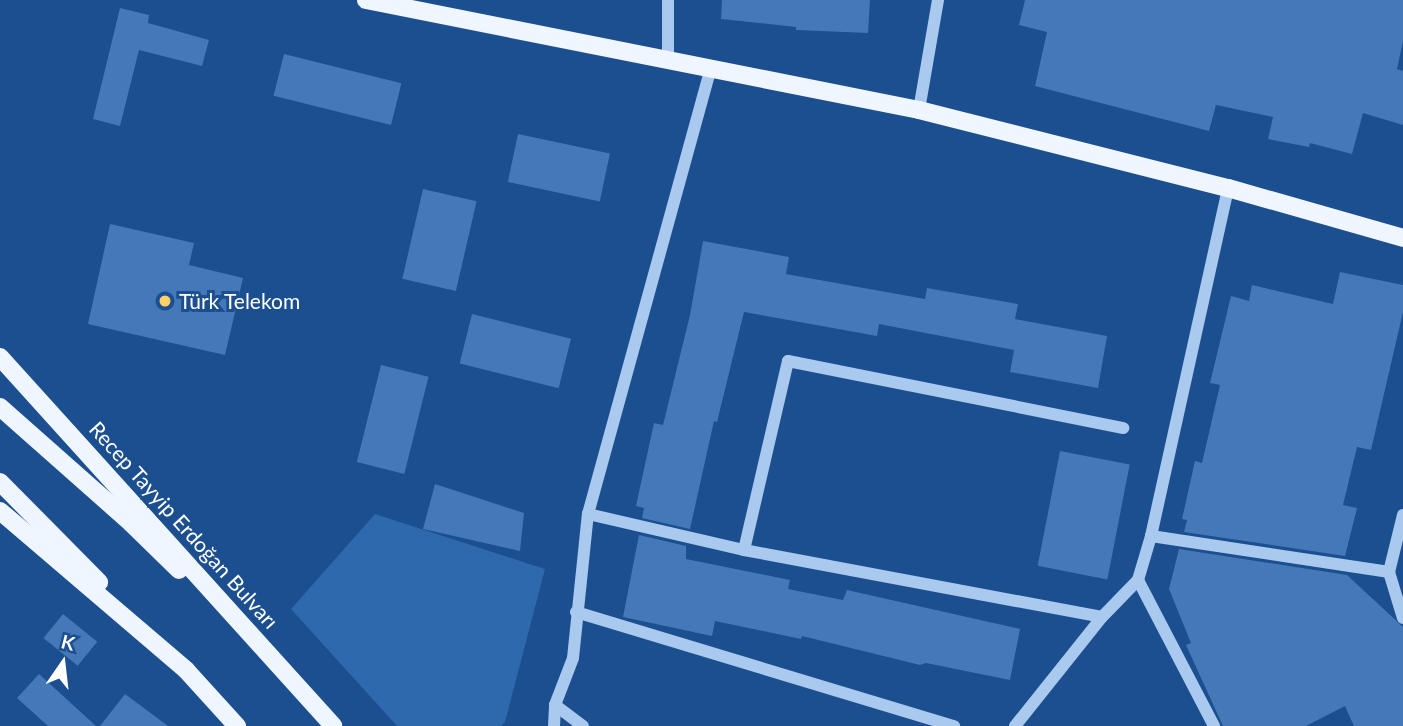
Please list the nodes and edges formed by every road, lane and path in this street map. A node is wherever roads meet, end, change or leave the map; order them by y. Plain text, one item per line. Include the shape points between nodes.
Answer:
1 (366, 0) edge
2 (668, 0) edge
3 (938, 0) edge
4 (668, 58) junction
5 (711, 68) junction
6 (919, 110) junction
7 (1228, 188) junction
8 (1402, 234) edge
9 (0, 357) edge
10 (0, 407) edge
11 (1124, 428) dead end
12 (0, 482) edge
13 (0, 511) edge
14 (588, 514) junction
15 (1403, 515) edge
16 (1151, 536) junction
17 (744, 550) junction
18 (1389, 572) junction
19 (1138, 580) junction
20 (576, 612) junction
21 (1102, 617) junction
22 (1403, 618) edge
23 (186, 670) junction
24 (306, 695) junction
25 (555, 705) junction
26 (237, 726) edge
27 (332, 726) edge
28 (554, 726) edge
29 (583, 726) edge
30 (954, 726) edge
31 (1015, 726) edge
32 (1214, 726) edge

1 - 4 main road
2 - 4 street
3 - 6 street
4 - 5 main road
5 - 6 main road
5 - 14 street
6 - 7 main road
7 - 8 main road
7 - 16 street
9 - 24 main road, Recep Tayyip Erdoğan Bulvarı
10 - 24 main road via 131,523
11 - 17 street via 788,360
12 - 23 main road
13 - 23 main road
14 - 17 street
14 - 20 street
15 - 18 street
16 - 18 street
16 - 19 street
17 - 21 street
18 - 22 street
19 - 21 street
19 - 32 street
20 - 25 street via 573,657
20 - 30 street
21 - 31 street
23 - 26 main road
24 - 27 main road, Recep Tayyip Erdoğan Bulvarı
25 - 28 street
25 - 29 street

